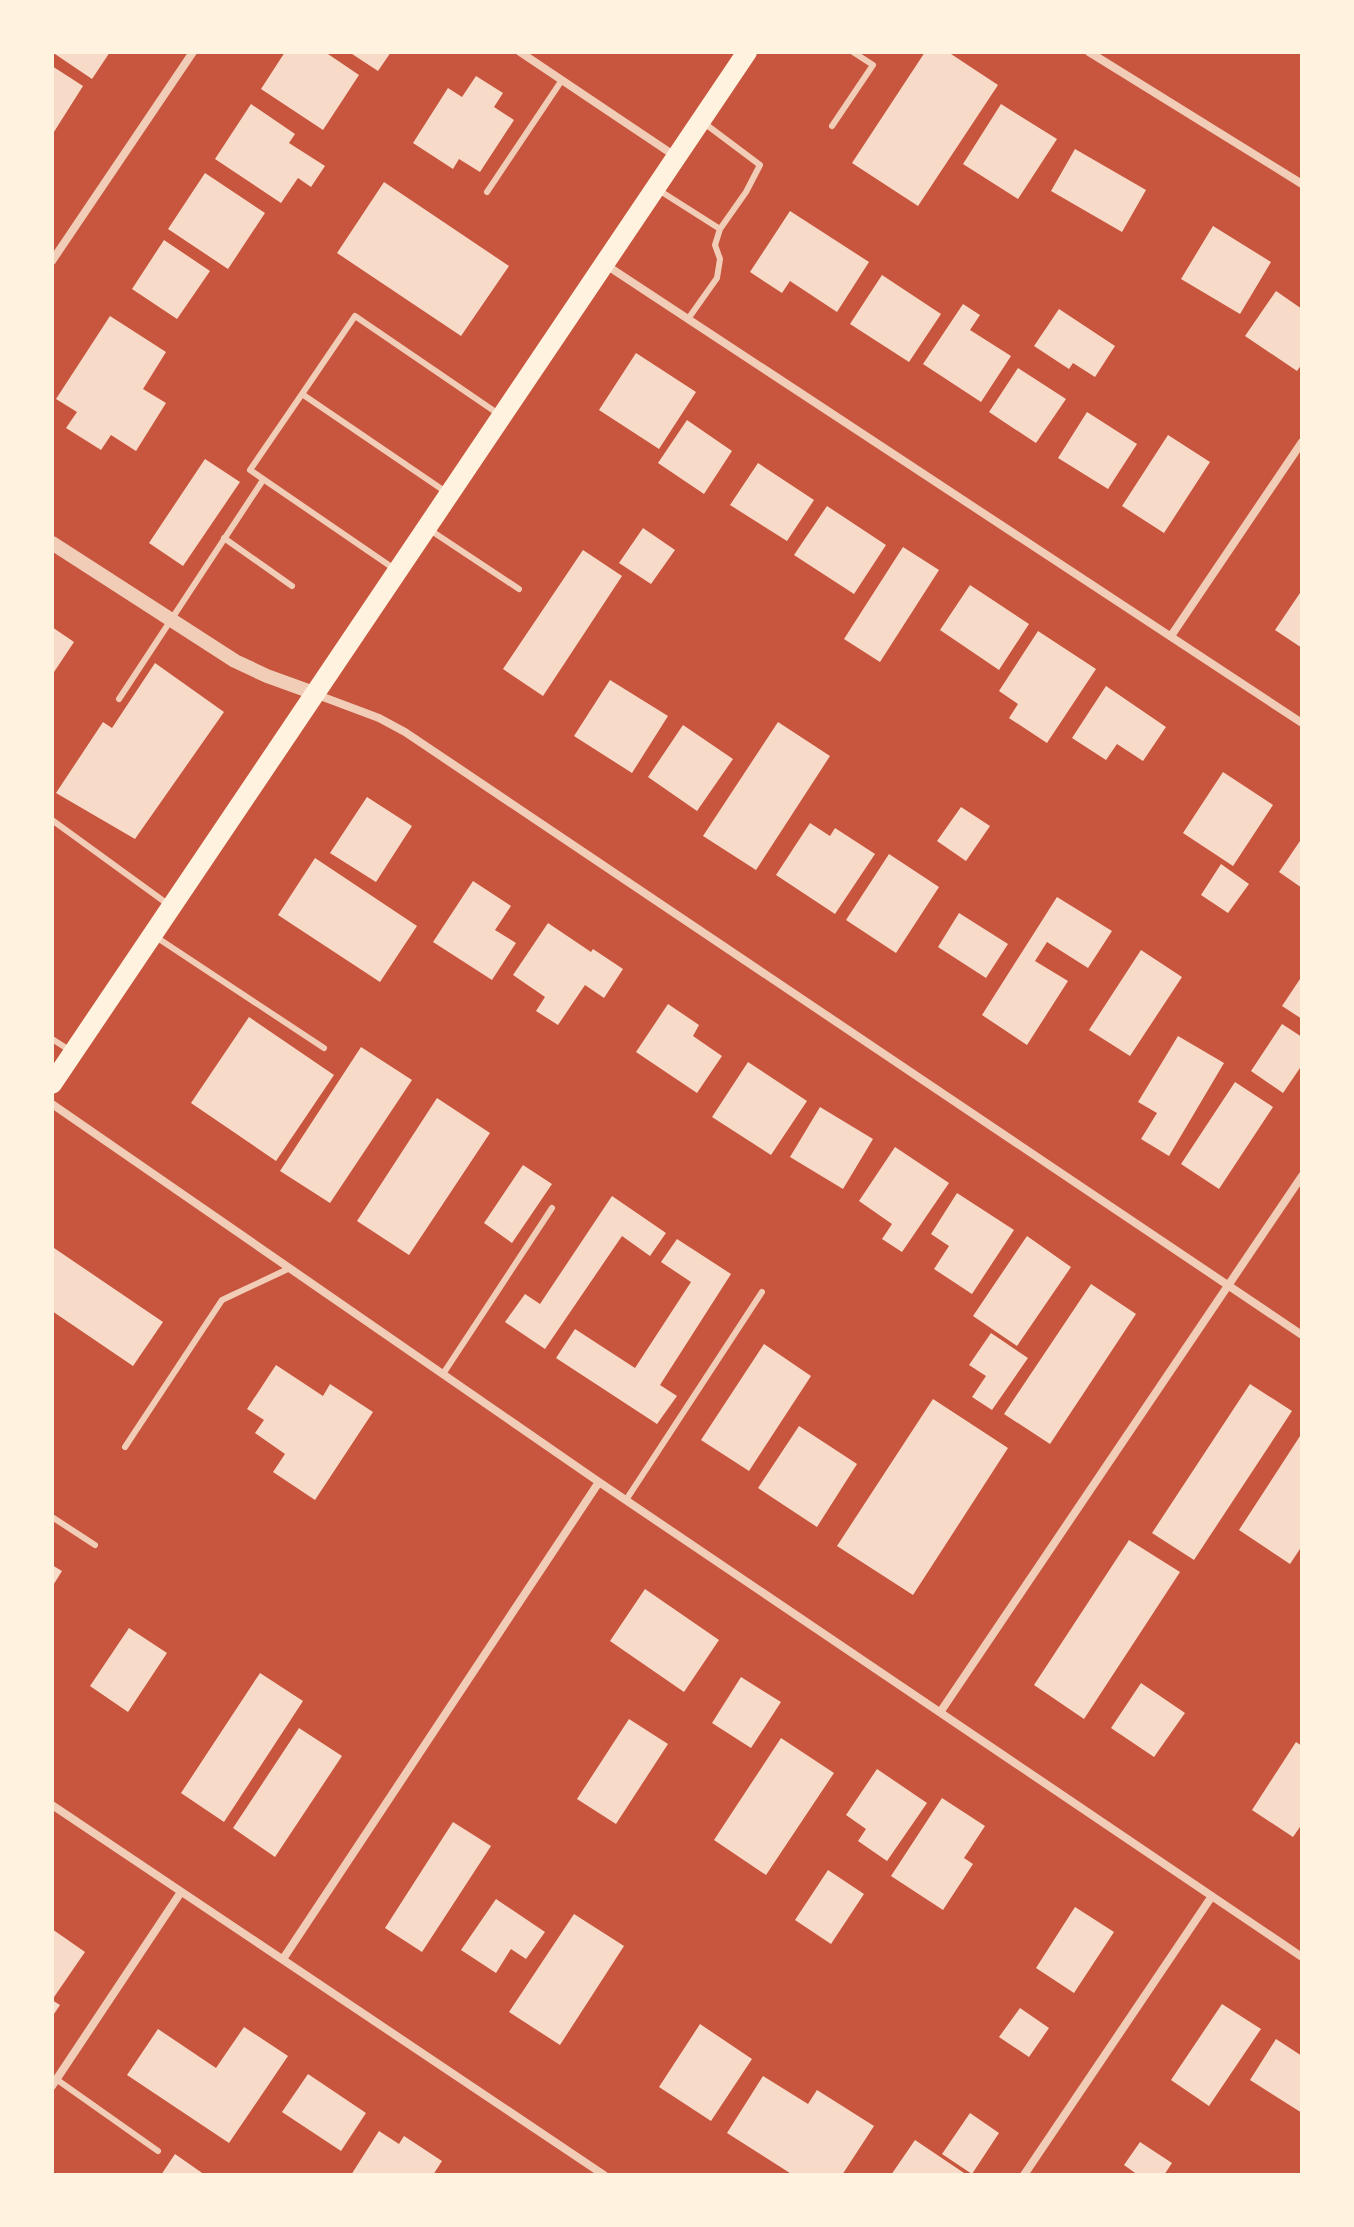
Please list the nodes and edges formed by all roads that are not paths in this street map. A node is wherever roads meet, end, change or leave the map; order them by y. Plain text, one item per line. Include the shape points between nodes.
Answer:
1 (193, 52) edge
2 (520, 52) edge
3 (853, 52) edge
4 (1089, 52) edge
5 (740, 55) edge
6 (562, 80) junction
7 (701, 121) junction
8 (832, 126) dead end
9 (677, 157) junction
10 (1302, 184) edge
11 (656, 188) junction
12 (487, 192) dead end
13 (720, 229) junction
14 (52, 261) edge
15 (605, 265) junction
16 (688, 319) junction
17 (302, 394) junction
18 (503, 417) junction
19 (1302, 442) edge
20 (263, 480) junction
21 (449, 494) junction
22 (427, 528) junction
23 (224, 538) junction
24 (52, 543) edge
25 (397, 571) junction
26 (292, 586) dead end
27 (519, 589) dead end
28 (171, 619) junction
29 (1171, 636) junction
30 (314, 693) junction
31 (119, 699) dead end
32 (1302, 723) edge
33 (52, 820) edge
34 (172, 907) junction
35 (153, 935) junction
36 (52, 1039) edge
37 (324, 1048) dead end
38 (74, 1053) junction
39 (52, 1084) edge
40 (52, 1104) edge
41 (1302, 1176) edge
42 (552, 1208) dead end
43 (290, 1268) junction
44 (1228, 1286) junction
45 (762, 1292) dead end
46 (1302, 1335) edge
47 (443, 1374) junction
48 (125, 1447) dead end
49 (599, 1482) junction
50 (626, 1500) junction
51 (52, 1517) edge
52 (95, 1545) dead end
53 (941, 1711) junction
54 (52, 1805) edge
55 (181, 1892) junction
56 (1212, 1896) junction
57 (1302, 1957) edge
58 (283, 1959) junction
59 (54, 2082) edge
60 (158, 2151) dead end
61 (604, 2175) edge
62 (1024, 2175) edge

1 - 14 street
2 - 6 street
3 - 8 lane via 873,65
4 - 10 street
5 - 7 main road
6 - 9 street
6 - 12 lane
7 - 9 main road
7 - 13 lane via 760,165
9 - 11 main road
11 - 13 lane
11 - 15 main road
13 - 16 lane via 715,245 720,259 717,278
15 - 16 street
15 - 18 main road
16 - 29 street
17 - 18 lane via 355,316
17 - 20 lane via 250,470
17 - 21 lane
18 - 21 main road
19 - 29 street
20 - 23 lane
20 - 25 lane
21 - 22 main road
22 - 25 main road
22 - 27 lane
23 - 26 lane
23 - 28 lane
24 - 28 street
25 - 30 main road
28 - 30 street via 235,661
28 - 31 lane
29 - 32 street
30 - 34 main road
30 - 44 street via 405,732
33 - 34 lane
34 - 35 main road
35 - 37 lane
35 - 38 main road
36 - 38 lane
38 - 39 main road
40 - 43 street
41 - 44 street
42 - 47 lane
43 - 47 street
43 - 48 lane via 222,1300
44 - 46 street
44 - 53 street
45 - 50 lane
47 - 49 street
49 - 50 street
49 - 58 street
50 - 53 street
51 - 52 lane
53 - 56 street
54 - 55 street
55 - 58 street
55 - 59 street
56 - 57 street
56 - 62 street
58 - 61 street
59 - 60 lane

